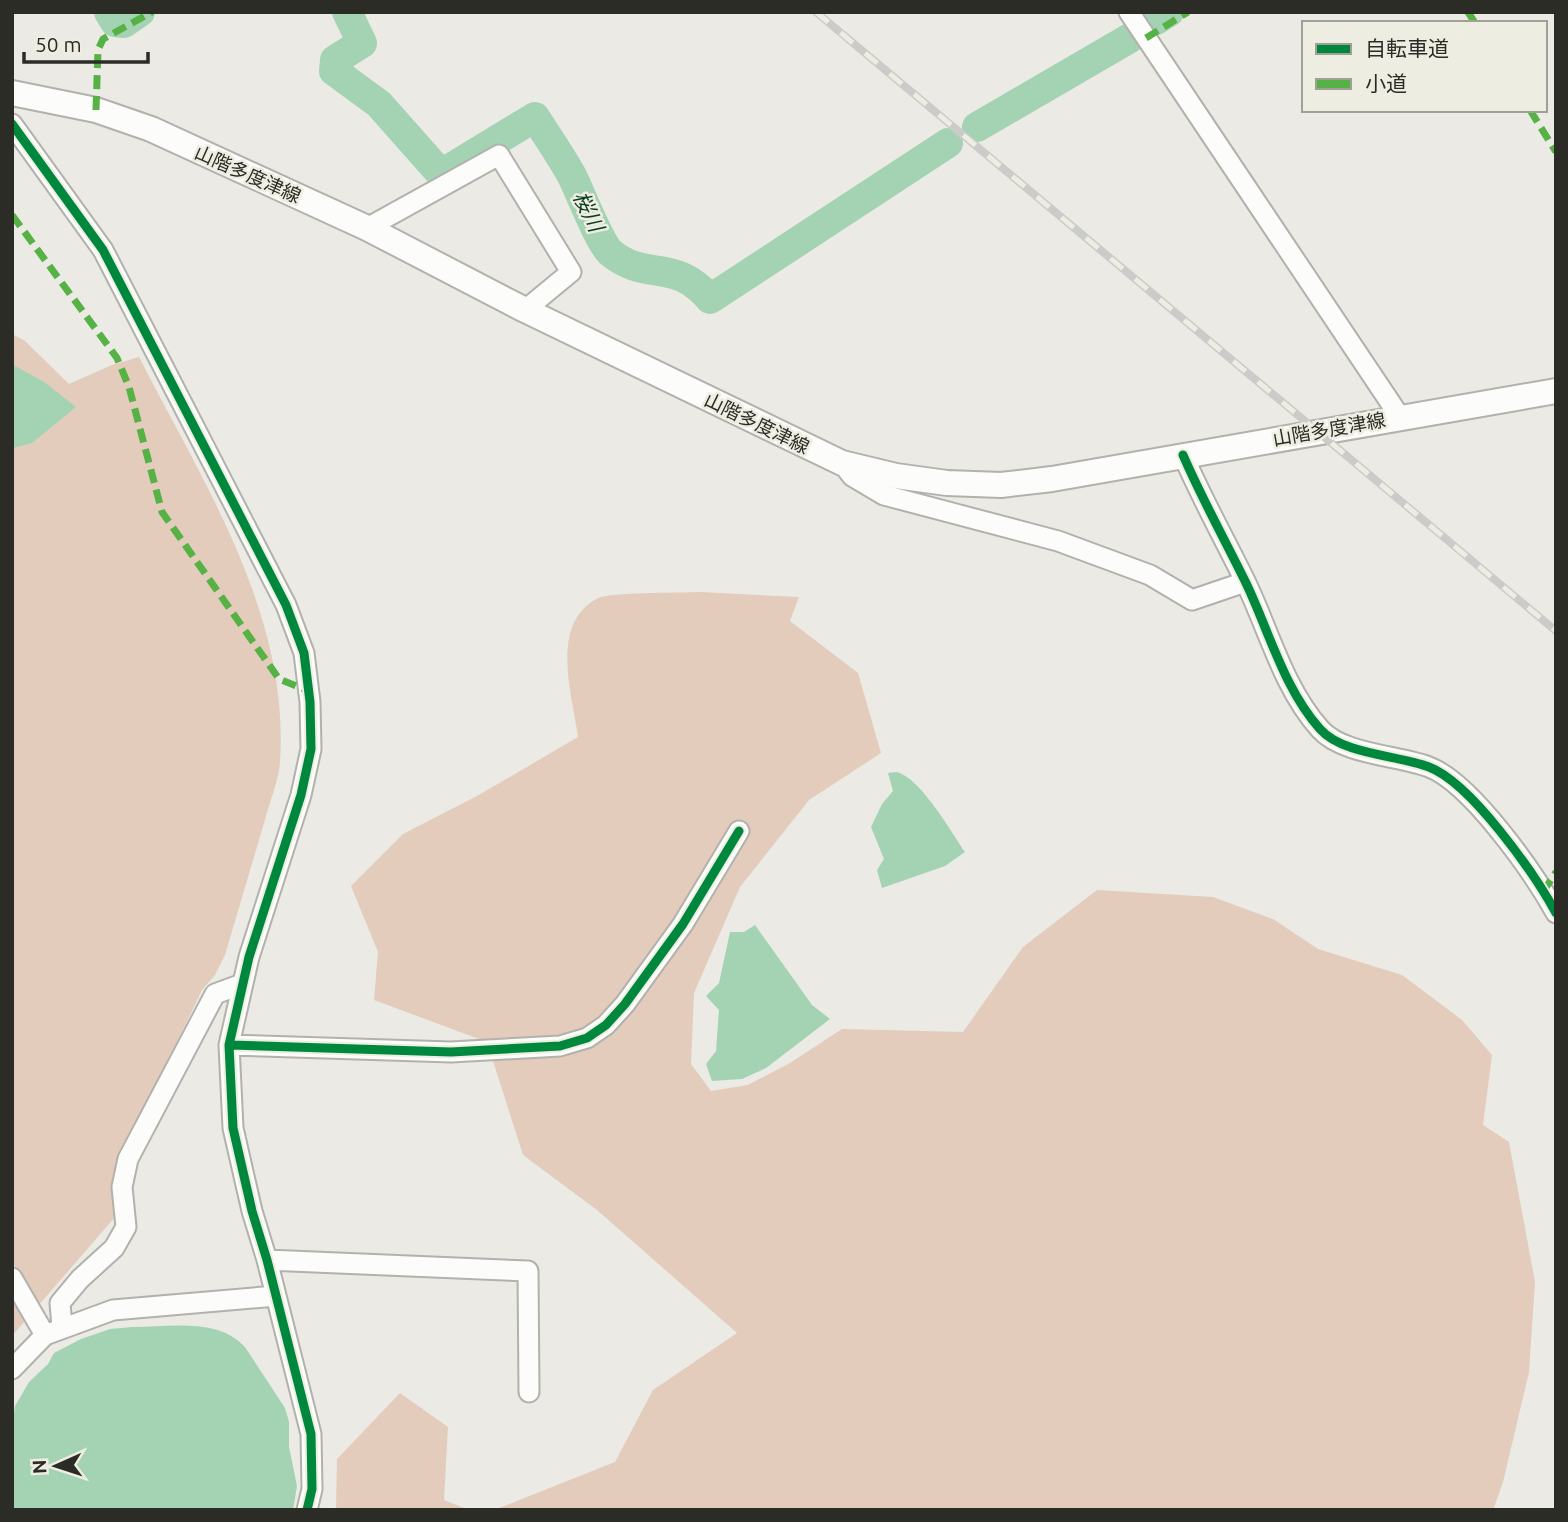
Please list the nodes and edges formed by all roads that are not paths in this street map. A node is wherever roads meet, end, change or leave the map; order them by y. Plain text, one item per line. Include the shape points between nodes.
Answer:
1 (1129, 12) edge
2 (12, 93) edge
3 (12, 124) edge
4 (367, 228) junction
5 (525, 310) junction
6 (1556, 391) edge
7 (1400, 417) junction
8 (1183, 455) junction
9 (842, 463) junction
10 (1245, 582) junction
11 (739, 831) dead end
12 (1556, 913) edge
13 (242, 984) junction
14 (229, 1045) junction
15 (267, 1260) junction
16 (12, 1278) edge
17 (276, 1296) junction
18 (53, 1331) junction
19 (12, 1369) edge
20 (529, 1392) dead end
21 (307, 1510) edge

1 - 7 street
2 - 4 main road, 山階多度津線 via 96,110 151,129
3 - 13 street via 103,250 286,605 304,653 311,749 302,795
4 - 5 main road, 山階多度津線
4 - 5 street via 499,155 571,272
5 - 9 main road, 山階多度津線
6 - 7 main road, 山階多度津線
7 - 8 main road, 山階多度津線
8 - 9 main road, 山階多度津線 via 1001,485 896,477
8 - 10 street
9 - 10 street via 852,476 884,495 1058,541 1150,575 1192,600
10 - 12 street via 1295,692 1321,731 1353,748 1430,767 1467,793
11 - 14 street via 682,924 625,1004 586,1038 560,1046 451,1052
13 - 14 street
13 - 18 street via 215,994 192,1034 128,1159 122,1188 126,1227 114,1248 61,1303
14 - 15 street via 233,1128
15 - 17 street
15 - 20 street via 528,1271
16 - 18 street
17 - 18 street via 113,1310
17 - 21 street via 311,1434 312,1489
18 - 19 street

